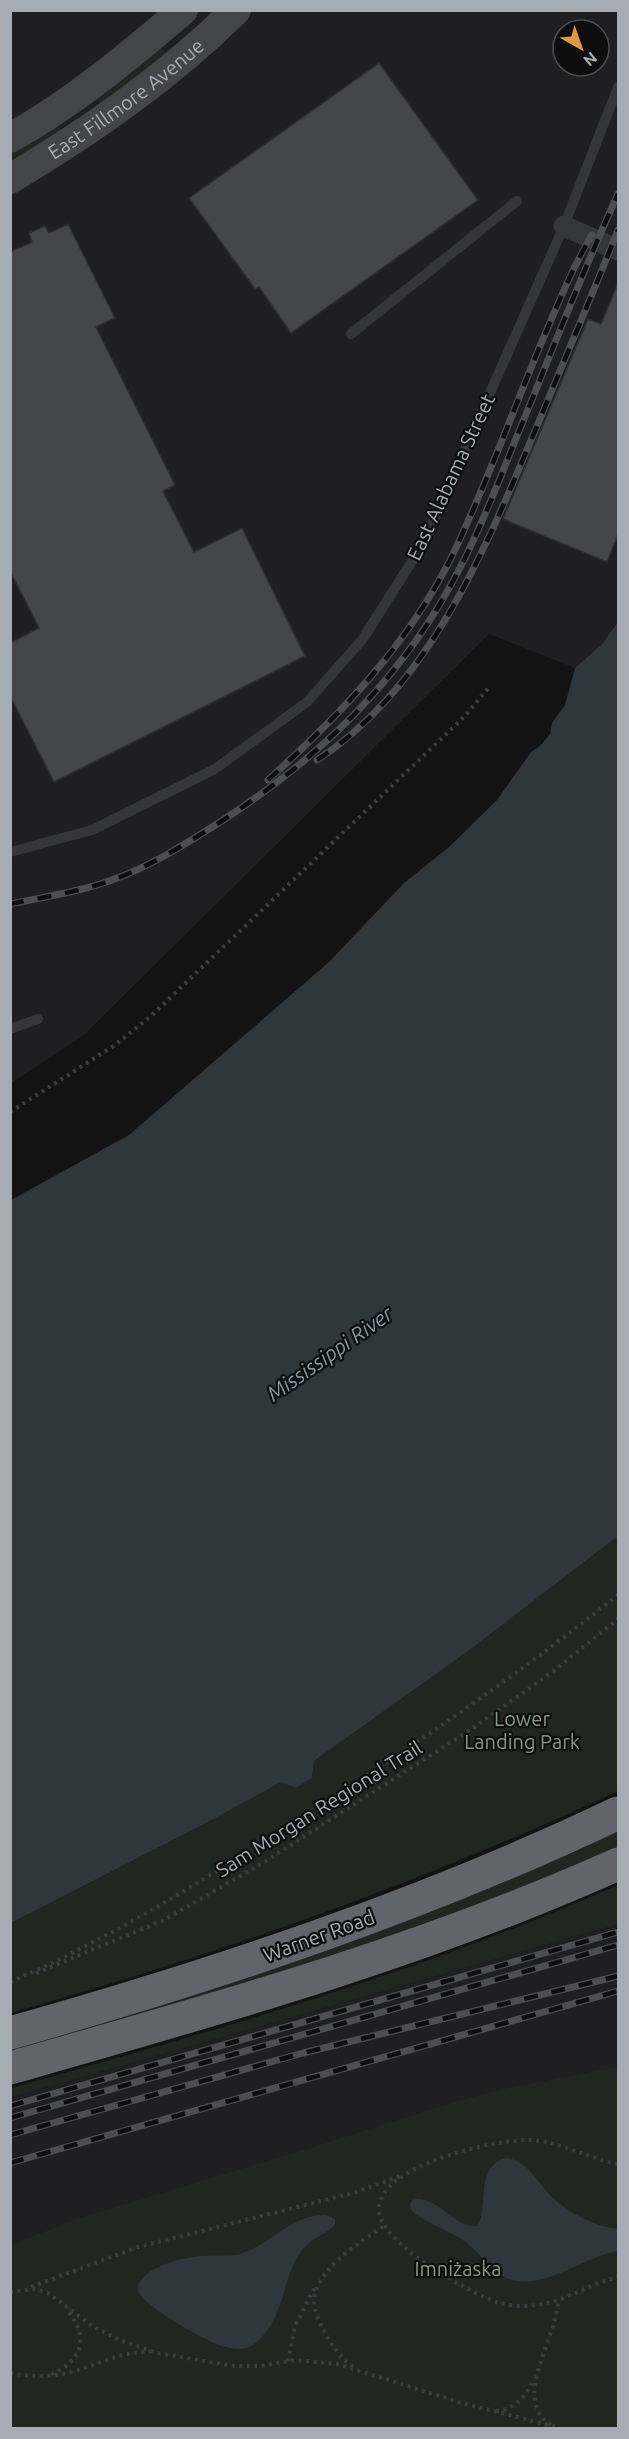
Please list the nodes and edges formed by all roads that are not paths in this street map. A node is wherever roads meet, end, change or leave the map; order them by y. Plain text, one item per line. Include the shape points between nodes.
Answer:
1 (183, 10) edge
2 (236, 10) edge
3 (618, 87) edge
4 (10, 138) edge
5 (10, 179) edge
6 (517, 201) dead end
7 (564, 226) junction
8 (618, 250) edge
9 (351, 334) dead end
10 (10, 852) edge
11 (38, 1019) dead end
12 (10, 1029) edge
13 (618, 1813) edge
14 (618, 1864) edge
15 (10, 2033) edge
16 (10, 2068) edge

1 - 4 street, East Fillmore Avenue via 122,62
2 - 5 street, East Fillmore Avenue via 137,97
3 - 7 lane, East Alabama Street
6 - 9 lane
7 - 8 street
7 - 10 lane, East Alabama Street via 423,544 362,640 307,702 215,769 92,830
11 - 12 lane
13 - 15 highway, Warner Road via 482,1874 347,1927 192,1980
14 - 16 highway, Warner Road via 490,1918 346,1969

